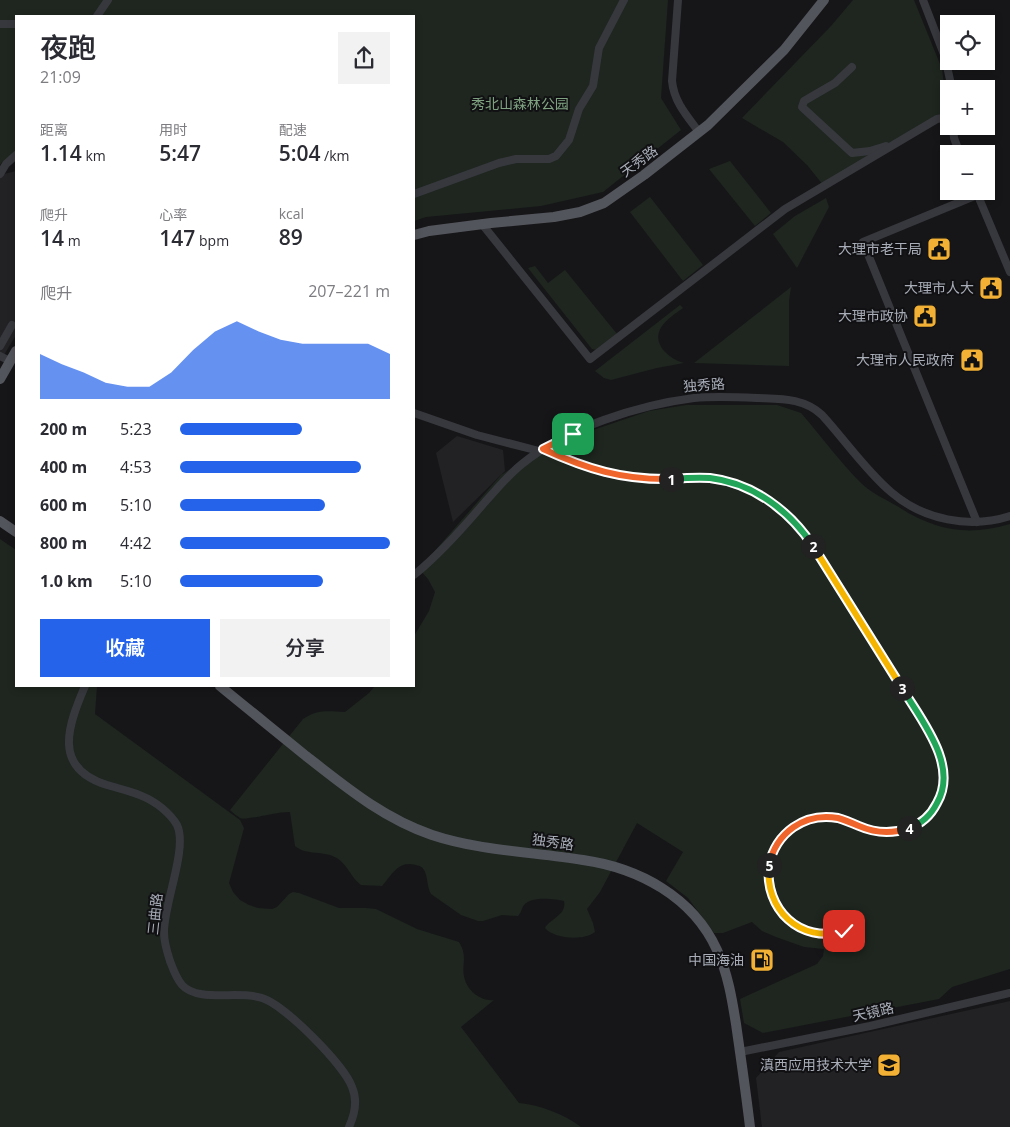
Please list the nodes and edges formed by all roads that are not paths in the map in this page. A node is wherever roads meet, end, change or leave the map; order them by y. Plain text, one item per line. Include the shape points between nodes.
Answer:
1 (108, 0) edge
2 (624, 0) edge
3 (678, 0) edge
4 (824, 0) edge
5 (923, 0) edge
6 (98, 15) edge
7 (0, 24) edge
8 (15, 24) edge
9 (852, 67) dead end
10 (950, 80) edge
11 (940, 119) edge
12 (699, 132) junction
13 (900, 141) junction
14 (15, 156) edge
15 (0, 174) edge
16 (415, 194) edge
17 (961, 200) edge
18 (980, 200) edge
19 (482, 224) junction
20 (415, 235) edge
21 (1010, 272) edge
22 (12, 325) dead end
23 (0, 346) edge
24 (15, 353) edge
25 (0, 356) edge
26 (10, 361) junction
27 (0, 379) edge
28 (415, 413) edge
29 (541, 450) junction
30 (1010, 516) edge
31 (0, 521) edge
32 (977, 522) junction
33 (15, 531) edge
34 (415, 574) edge
35 (85, 687) edge
36 (221, 687) edge
37 (861, 921) dead end
38 (1010, 993) edge
39 (740, 1052) junction
40 (349, 1127) edge
41 (750, 1127) edge

1 - 6 street
2 - 16 street via 599,48 593,86 579,109 569,140 556,156 499,163
3 - 12 street via 672,89 678,105
4 - 12 main road, 天秀路 via 784,50
5 - 10 street via 945,57
7 - 8 street
9 - 13 street via 835,83 804,101 802,107 852,154
11 - 13 street
12 - 19 main road, 天秀路 via 604,203 554,217
13 - 19 street via 785,209 590,360
14 - 15 street
17 - 32 street via 863,242
18 - 21 street
19 - 20 main road, 天秀路
22 - 23 street
24 - 26 main road
25 - 26 street
26 - 27 main road
28 - 29 street via 476,435
29 - 32 street, 独秀路 via 595,424 676,401 726,397 796,401 808,404 822,415 876,478 901,500 938,517
29 - 34 street, 独秀路 via 510,474 454,537
29 - 37 street via 613,475 647,479 699,478 737,485 785,513 819,555 924,724 944,769 939,801 928,816 913,827 881,832 840,819 820,818 792,827 776,846 769,864 769,884 774,903 785,917 804,929 824,934 844,931
30 - 32 street, 独秀路
31 - 33 main road
35 - 40 street, 三曲路 via 69,732 69,750 74,764 92,779 153,801 170,815 179,830 180,846 164,934 178,980 186,989 196,993 255,996 286,1012 348,1077 356,1102
36 - 39 main road, 独秀路 via 361,798 397,820 461,843 604,863 636,874 670,893 699,921 717,949 730,988
38 - 39 street, 天镜路 via 853,1030
39 - 41 main road, 独秀路

